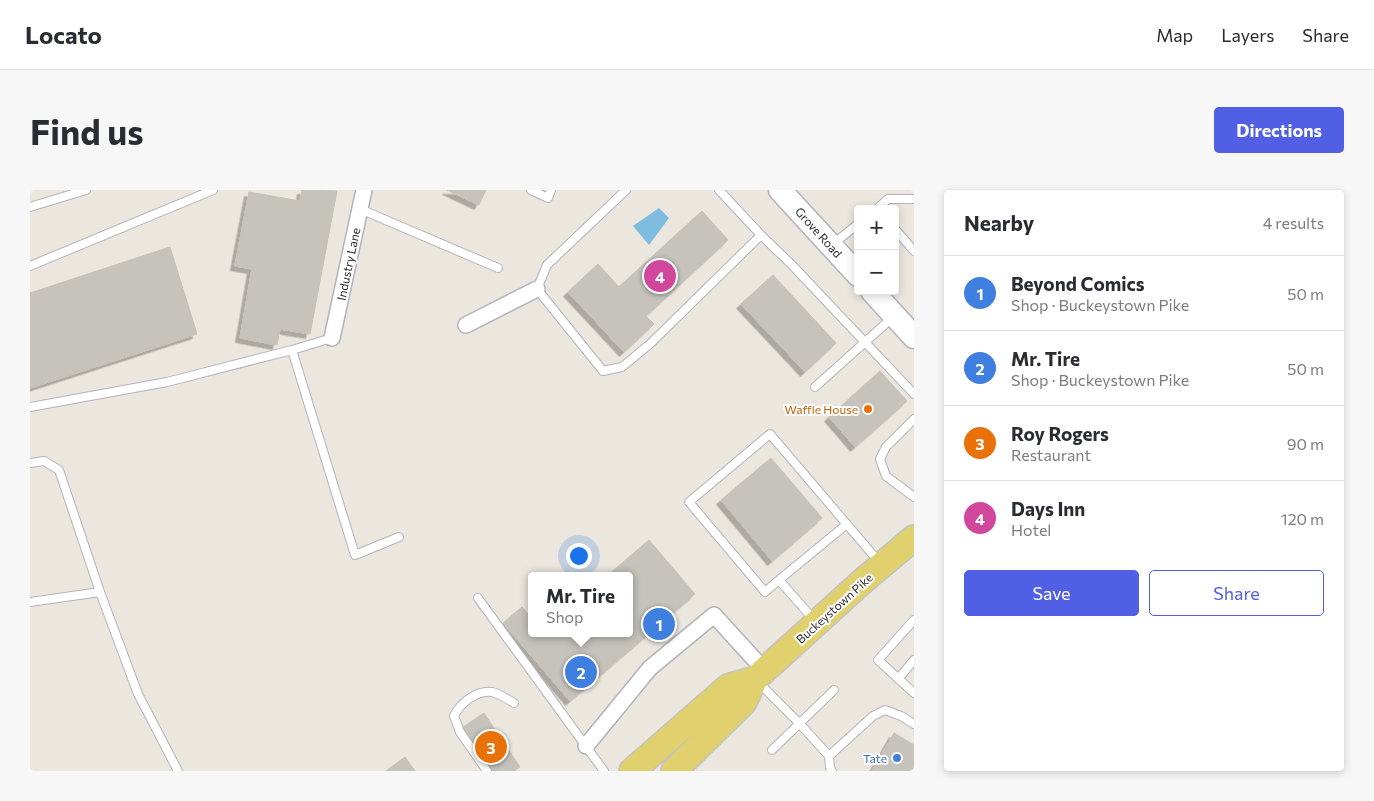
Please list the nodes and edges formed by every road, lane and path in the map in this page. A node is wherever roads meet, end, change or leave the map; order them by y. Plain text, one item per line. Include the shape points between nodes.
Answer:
1 (86, 190) edge
2 (213, 190) edge
3 (364, 190) edge
4 (531, 190) edge
5 (551, 190) edge
6 (626, 190) edge
7 (719, 190) edge
8 (780, 190) edge
9 (914, 199) edge
10 (882, 205) edge
11 (30, 206) edge
12 (360, 209) junction
13 (854, 227) edge
14 (899, 234) edge
15 (761, 235) junction
16 (831, 246) junction
17 (914, 251) edge
18 (30, 266) edge
19 (498, 268) dead end
20 (854, 271) edge
21 (536, 289) junction
22 (876, 295) edge
23 (894, 316) junction
24 (466, 325) dead end
25 (914, 337) edge
26 (332, 338) joint
27 (865, 342) junction
28 (292, 350) junction
29 (815, 387) dead end
30 (914, 394) edge
31 (30, 407) edge
32 (914, 419) edge
33 (30, 463) edge
34 (914, 498) edge
35 (847, 524) junction
36 (399, 537) dead end
37 (899, 553) edge
38 (779, 580) junction
39 (100, 592) junction
40 (478, 598) dead end
41 (30, 602) edge
42 (914, 620) edge
43 (817, 623) junction
44 (914, 660) edge
45 (760, 675) junction
46 (898, 679) junction
47 (834, 690) dead end
48 (914, 693) edge
49 (514, 703) dead end
50 (913, 722) edge
51 (799, 723) junction
52 (586, 746) junction
53 (772, 750) dead end
54 (829, 756) junction
55 (178, 771) edge
56 (486, 771) edge
57 (604, 771) edge
58 (632, 771) edge
59 (674, 771) edge
60 (832, 771) edge

1 - 11 lane
2 - 18 lane
3 - 12 street, Industry Lane
4 - 5 lane via 548,198
6 - 21 lane via 547,265
7 - 15 lane
8 - 16 street, Grove Road
9 - 10 lane via 888,199
12 - 19 lane
12 - 26 street, Industry Lane
13 - 16 lane
14 - 17 lane
15 - 21 lane via 651,343 622,367 603,371
15 - 27 lane
16 - 20 street, Grove Road
21 - 24 street
22 - 23 street
23 - 25 street
23 - 27 lane
26 - 28 lane
27 - 29 lane
27 - 30 lane
28 - 31 lane via 167,382
28 - 36 lane via 355,555
32 - 34 lane via 886,447 880,459 886,476
33 - 39 lane via 44,461 59,470
35 - 37 lane
35 - 38 lane
35 - 38 lane via 770,434 689,502 765,592
37 - 43 main road, Buckeystown Pike
38 - 43 lane
39 - 41 lane
39 - 55 lane via 138,694
40 - 52 lane
42 - 46 lane via 878,660
43 - 45 main road, Buckeystown Pike
44 - 46 lane
45 - 51 lane
45 - 52 street via 714,615 650,668
45 - 58 main road, Buckeystown Pike via 728,687
45 - 59 main road, Buckeystown Pike via 744,702
46 - 48 lane
47 - 51 lane
49 - 56 lane via 501,695 482,692 468,700 454,716 460,732
50 - 54 lane via 885,710 873,716
51 - 53 lane
51 - 54 lane
52 - 57 lane
54 - 60 lane

